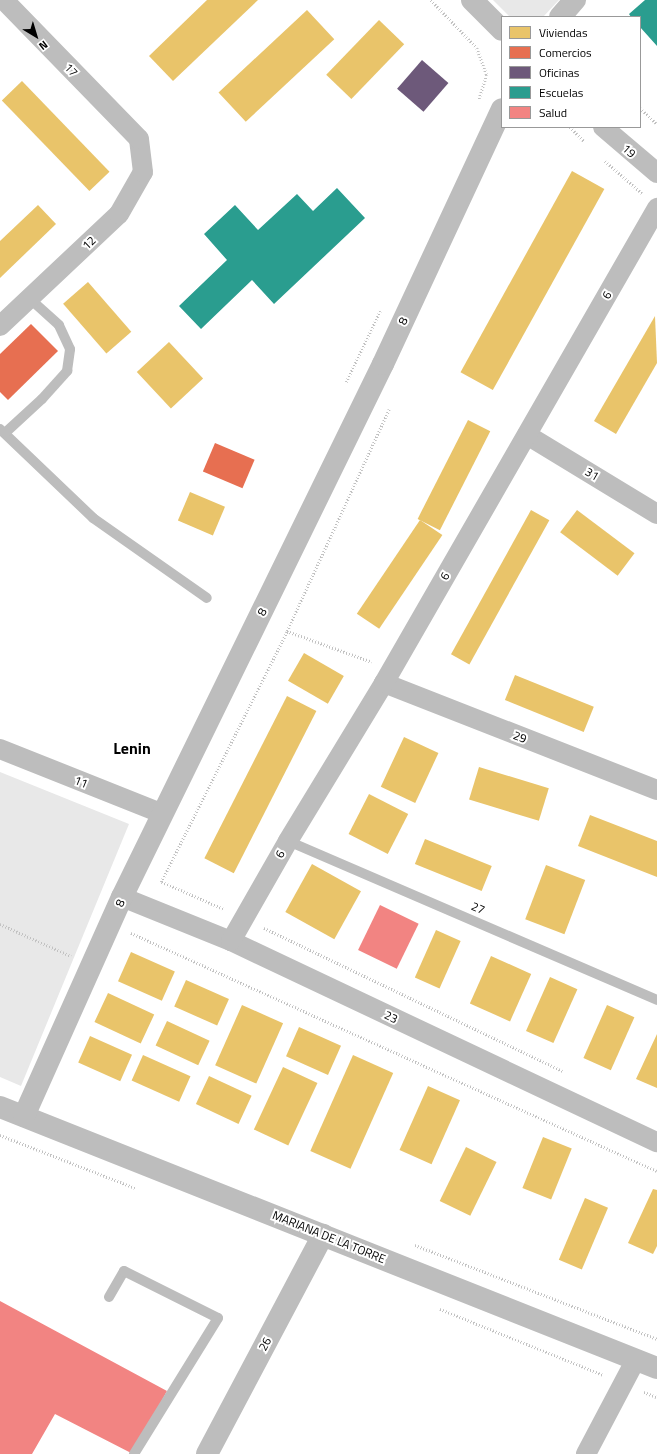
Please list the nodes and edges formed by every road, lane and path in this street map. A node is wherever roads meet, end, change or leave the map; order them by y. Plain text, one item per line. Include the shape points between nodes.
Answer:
1 (4, 0) edge
2 (431, 0) edge
3 (472, 0) edge
4 (575, 0) edge
5 (561, 16) edge
6 (501, 29) edge
7 (476, 107) dead end
8 (641, 109) edge
9 (501, 111) edge
10 (657, 124) edge
11 (604, 128) edge
12 (139, 139) joint
13 (657, 173) edge
14 (657, 208) edge
15 (30, 299) junction
16 (382, 306) dead end
17 (0, 326) edge
18 (345, 385) dead end
19 (390, 408) dead end
20 (3, 431) edge
21 (527, 435) junction
22 (657, 514) edge
23 (207, 598) dead end
24 (287, 631) junction
25 (387, 676) junction
26 (0, 749) edge
27 (657, 790) edge
28 (163, 814) junction
29 (288, 841) junction
30 (122, 896) junction
31 (244, 919) junction
32 (0, 924) edge
33 (111, 924) junction
34 (231, 942) junction
35 (93, 966) junction
36 (657, 1000) edge
37 (564, 1072) dead end
38 (0, 1107) edge
39 (24, 1116) junction
40 (657, 1142) edge
41 (657, 1171) edge
42 (323, 1235) junction
43 (109, 1297) dead end
44 (636, 1359) junction
45 (657, 1368) edge
46 (134, 1454) edge
47 (207, 1454) edge
48 (586, 1454) edge

1 - 12 street, 17
2 - 7 path via 477,48 487,75
3 - 6 street
4 - 5 street
8 - 10 path
9 - 28 street, 8 via 383,364
11 - 13 street, 19
12 - 15 street, 12 via 143,172 119,214
14 - 21 street, 6
15 - 17 street, 12
15 - 20 lane via 60,326 70,349 67,371 42,399
16 - 18 path
19 - 24 path
20 - 23 lane via 93,518
21 - 22 street, 31
21 - 25 street, 6
24 - 25 path
24 - 31 path via 161,882
25 - 27 street, 29
25 - 29 street, 6
26 - 28 street, 11
28 - 30 street, 8
29 - 31 street, 6
29 - 36 lane, 27
30 - 33 street, 8
30 - 34 street, 23
31 - 34 street, 6
31 - 37 path
32 - 35 path
33 - 35 street, 8
33 - 41 path
34 - 40 street, 23
35 - 39 street, 8
38 - 39 street, MARIANA DE LA TORRE
39 - 42 street, MARIANA DE LA TORRE
42 - 44 street, MARIANA DE LA TORRE
42 - 47 street, 26
43 - 46 lane via 124,1270 218,1318
44 - 45 street, MARIANA DE LA TORRE
44 - 48 street

